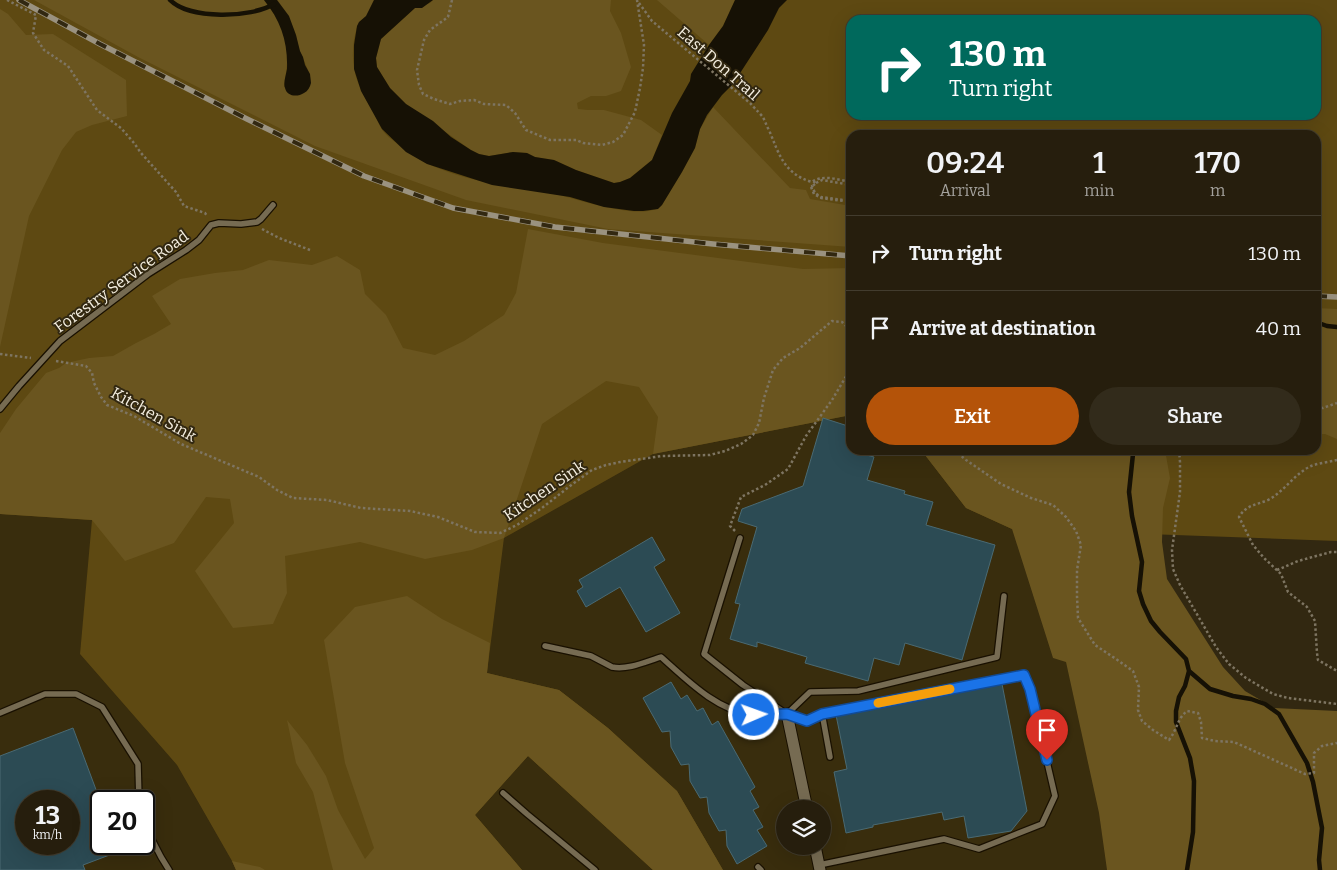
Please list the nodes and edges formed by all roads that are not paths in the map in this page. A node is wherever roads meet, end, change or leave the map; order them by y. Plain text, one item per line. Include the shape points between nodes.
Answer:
1 (273, 206) dead end
2 (0, 409) edge
3 (740, 538) road end
4 (1004, 596) dead end
5 (545, 646) dead end
6 (0, 713) edge
7 (787, 714) junction
8 (822, 714) junction
9 (830, 757) dead end
10 (139, 790) edge
11 (503, 793) dead end
12 (805, 800) edge
13 (155, 848) edge
14 (819, 867) edge
15 (165, 869) edge
16 (595, 870) edge

1 - 2 lane, Forestry Service Road via 261,219 252,223 213,224 186,250 148,274 60,341
3 - 7 lane via 704,654
4 - 7 lane via 997,658 858,692 810,692
5 - 7 lane via 591,656 615,668 661,657 729,709 754,715
6 - 10 lane via 45,694 76,694 102,707 138,764
7 - 8 lane via 807,721
7 - 12 street
8 - 9 lane
8 - 14 lane via 1024,675 1055,796 1042,824 979,849 944,839
11 - 16 lane
13 - 15 lane

